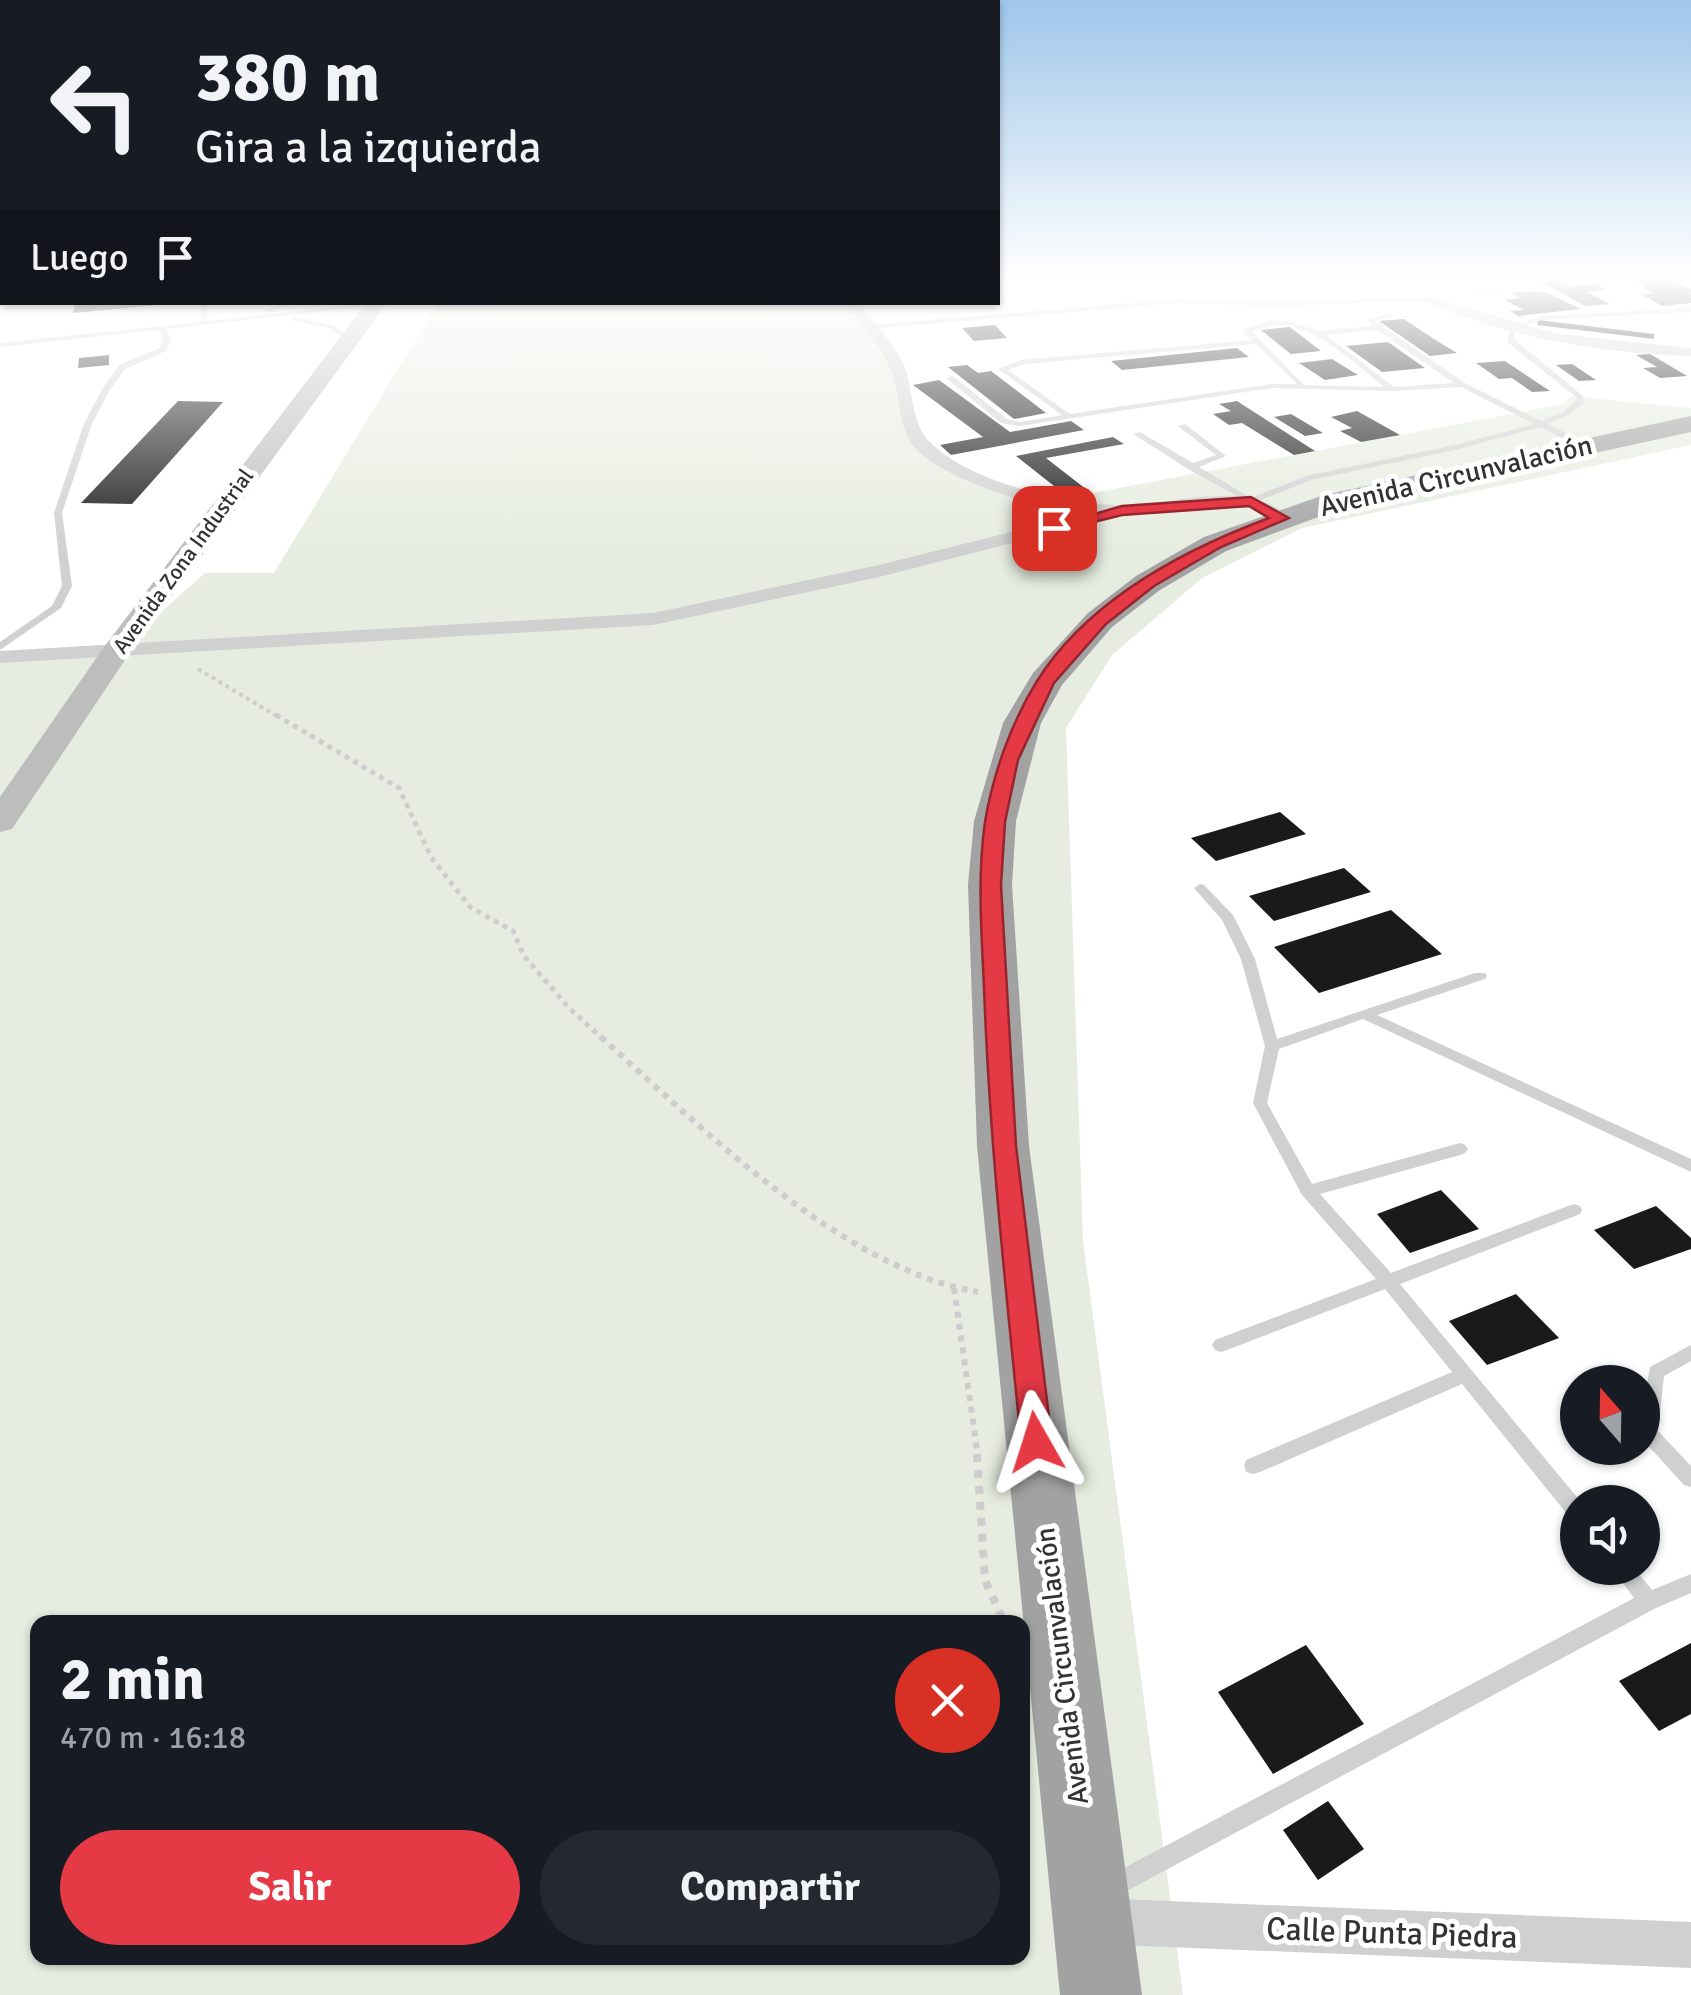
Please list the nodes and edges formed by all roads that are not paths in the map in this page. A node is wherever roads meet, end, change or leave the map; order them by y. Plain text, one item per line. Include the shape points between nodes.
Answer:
1 (121, 368) edge
2 (328, 368) edge
3 (898, 368) edge
4 (1005, 368) edge
5 (1283, 368) edge
6 (1365, 368) edge
7 (1437, 368) edge
8 (1546, 368) edge
9 (950, 378) dead end
10 (1301, 384) junction
11 (1462, 385) junction
12 (1392, 389) junction
13 (1068, 416) junction
14 (1691, 424) edge
15 (1541, 425) junction
16 (1182, 426) dead end
17 (1136, 434) dead end
18 (1585, 446) junction
19 (1192, 466) junction
20 (1069, 508) junction
21 (1122, 510) junction
22 (1266, 510) junction
23 (1054, 528) junction
24 (0, 647) edge
25 (114, 653) junction
26 (0, 657) edge
27 (0, 822) edge
28 (1200, 888) dead end
29 (1480, 976) dead end
30 (1364, 1014) junction
31 (1272, 1046) junction
32 (1460, 1149) dead end
33 (1691, 1166) edge
34 (1308, 1191) junction
35 (1574, 1210) dead end
36 (1388, 1281) junction
37 (1220, 1345) dead end
38 (1691, 1352) edge
39 (1465, 1375) junction
40 (1253, 1466) dead end
41 (1691, 1479) edge
42 (1560, 1491) edge
43 (1691, 1583) edge
44 (1636, 1585) edge
45 (1649, 1601) junction
46 (1092, 1909) junction
47 (1691, 1946) edge
48 (1101, 1995) edge

1 - 24 lane via 87,426 58,514 67,586 56,608
2 - 25 main road, Avenida Zona Industrial
3 - 20 street via 919,442 954,470
4 - 13 lane
5 - 10 lane
6 - 12 lane
7 - 11 lane
8 - 15 lane via 1581,401
9 - 13 lane via 1004,422
10 - 12 lane
10 - 13 lane
11 - 12 lane
11 - 15 lane
14 - 18 highway, Avenida Circunvalación
15 - 18 lane
15 - 22 lane via 1305,479
16 - 19 lane via 1222,456
17 - 19 lane
18 - 22 highway, Avenida Circunvalación
19 - 22 lane
20 - 21 street
20 - 23 street via 1069,517
21 - 22 street
21 - 23 street
22 - 46 highway, Avenida Circunvalación via 1100,620 1046,681 1009,760 996,822 990,885 1004,1146
23 - 25 street via 653,618
25 - 26 street
25 - 27 main road, Avenida Zona Industrial
28 - 31 lane via 1228,918 1248,959
29 - 30 lane
30 - 31 lane
30 - 33 lane
31 - 34 lane via 1260,1104
32 - 34 lane
34 - 36 lane
35 - 36 lane
36 - 37 lane
36 - 39 lane
38 - 41 lane via 1656,1372 1649,1434
39 - 40 lane
39 - 42 lane
43 - 45 lane
44 - 45 lane
45 - 46 lane
46 - 47 street, Calle Punta Piedra
46 - 48 highway, Avenida Circunvalación

